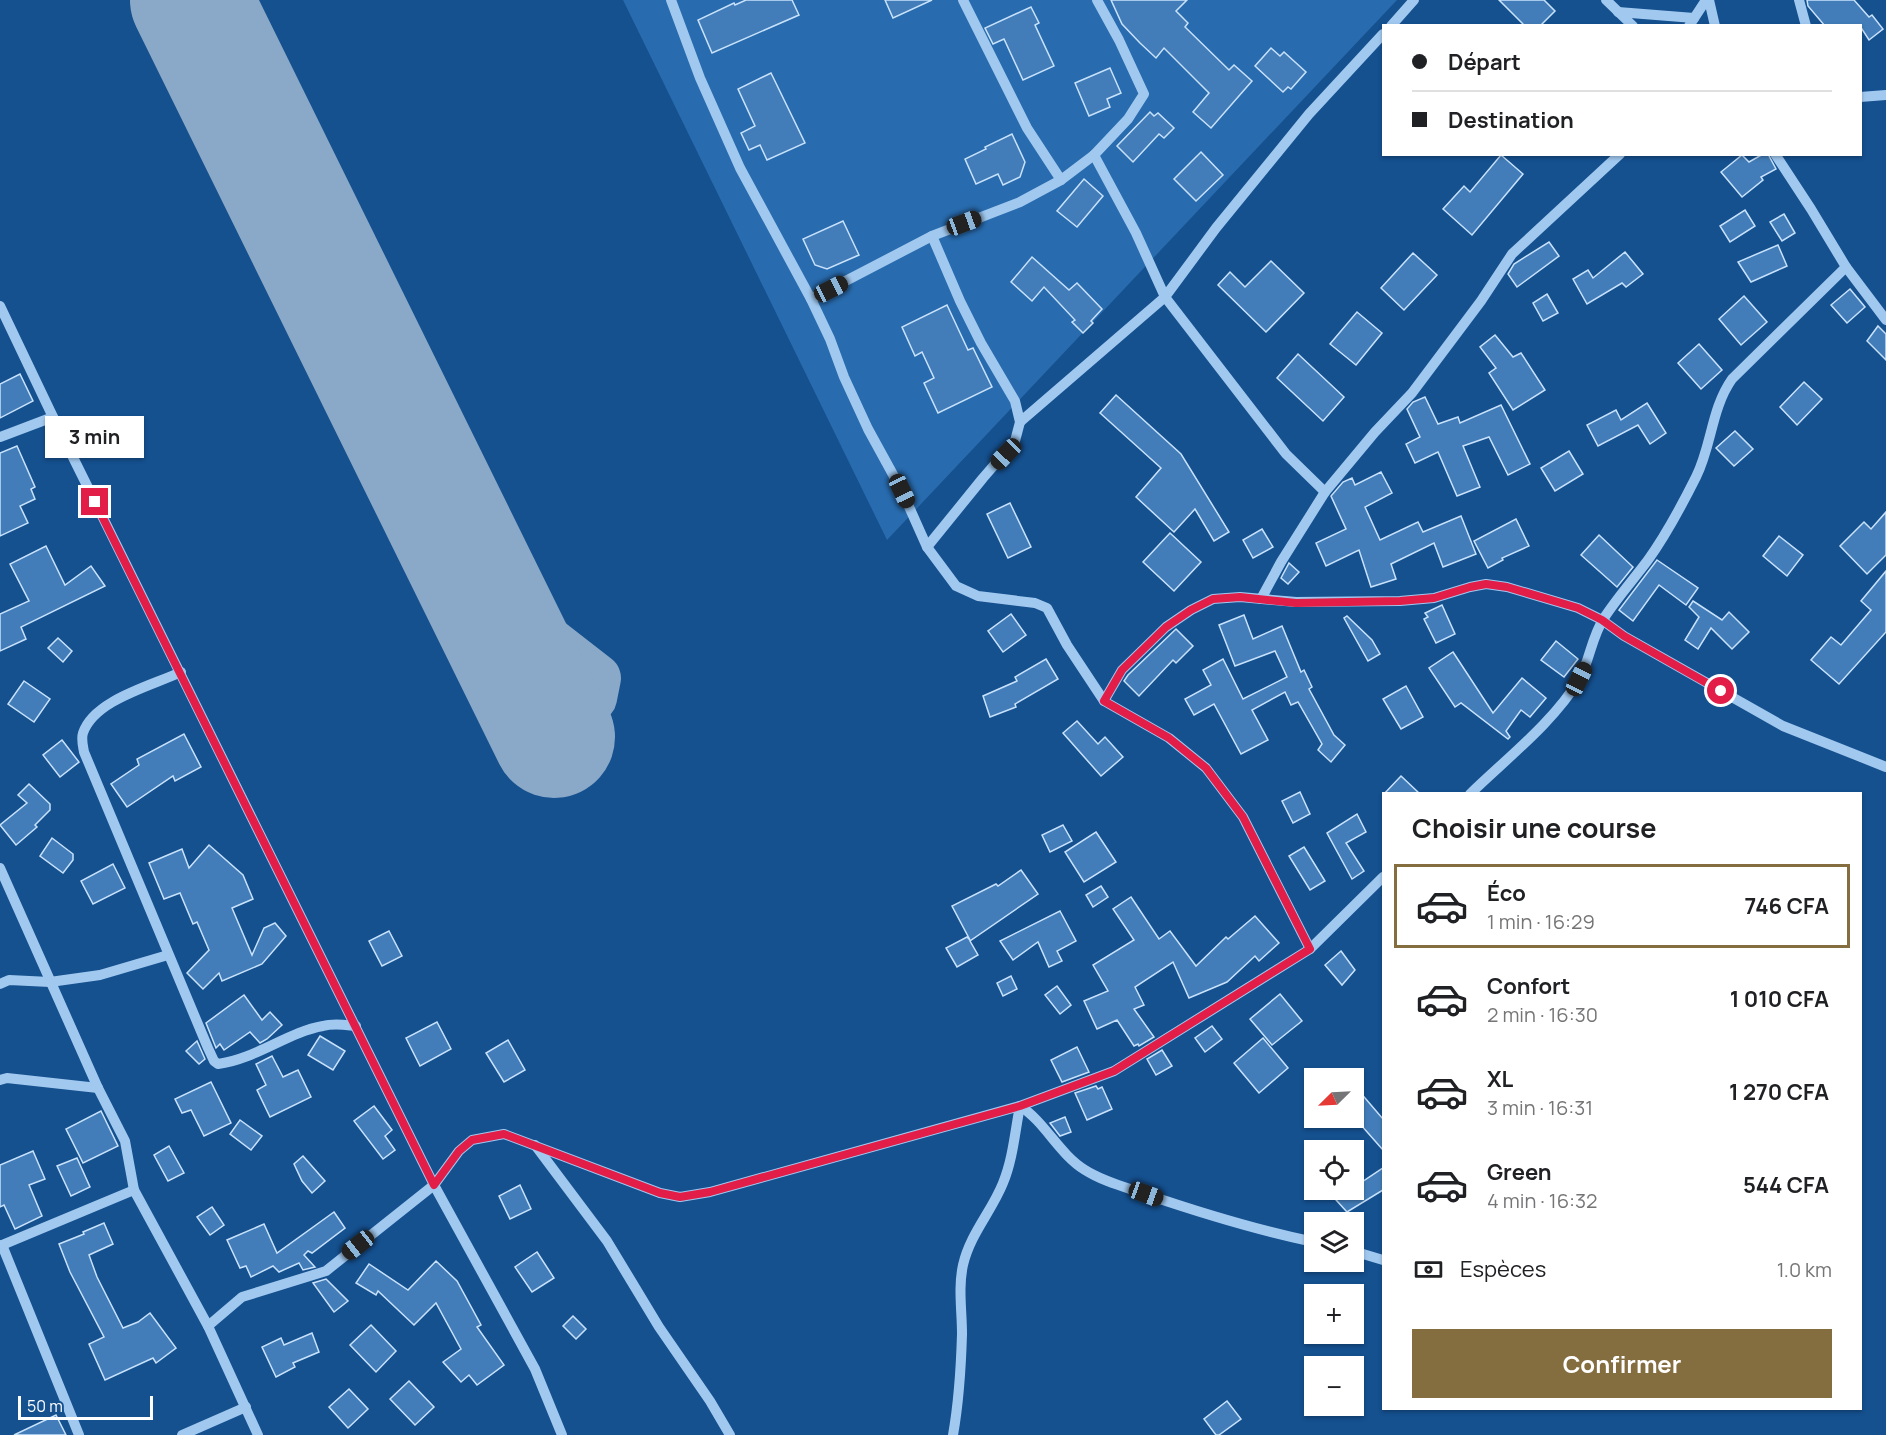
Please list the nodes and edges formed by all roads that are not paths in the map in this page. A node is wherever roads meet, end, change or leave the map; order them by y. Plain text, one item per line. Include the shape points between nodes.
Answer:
1 (671, 0) edge
2 (963, 0) edge
3 (1097, 0) edge
4 (1414, 0) edge
5 (1606, 0) edge
6 (1707, 0) edge
7 (1799, 0) edge
8 (1618, 12) junction
9 (1691, 22) edge
10 (1393, 24) edge
11 (1631, 24) edge
12 (1714, 24) edge
13 (1805, 24) edge
14 (1382, 35) edge
15 (1886, 95) edge
16 (1862, 97) edge
17 (1094, 155) junction
18 (1618, 156) edge
19 (1776, 156) edge
20 (1061, 180) junction
21 (932, 236) junction
22 (1846, 267) junction
23 (1165, 297) junction
24 (810, 299) junction
25 (0, 306) edge
26 (1886, 320) edge
27 (53, 417) junction
28 (1020, 422) junction
29 (0, 437) edge
30 (1325, 492) junction
31 (927, 547) junction
32 (1261, 599) junction
33 (1602, 620) junction
34 (181, 672) junction
35 (1104, 701) junction
36 (1886, 767) edge
37 (1472, 792) edge
38 (0, 868) edge
39 (1382, 879) edge
40 (1310, 949) junction
41 (168, 956) junction
42 (50, 982) junction
43 (0, 984) edge
44 (356, 1026) junction
45 (0, 1080) edge
46 (98, 1088) junction
47 (1020, 1106) junction
48 (535, 1145) junction
49 (434, 1185) junction
50 (134, 1190) junction
51 (1304, 1240) edge
52 (1, 1246) edge
53 (1364, 1254) edge
54 (1382, 1260) edge
55 (207, 1326) junction
56 (246, 1407) junction
57 (79, 1435) edge
58 (182, 1435) edge
59 (258, 1435) edge
60 (562, 1435) edge
61 (730, 1435) edge
62 (953, 1435) edge

1 - 24 street via 740,168
2 - 20 street via 1028,128
3 - 17 street via 1144,94 1128,119
4 - 10 street
5 - 8 street
6 - 9 street
6 - 12 street
7 - 13 street
8 - 9 street
8 - 11 street
14 - 23 street via 1309,114
15 - 16 street
17 - 20 street
17 - 23 street via 1137,233
18 - 30 street via 1512,254 1419,384
19 - 22 street
20 - 21 street via 1020,202
21 - 24 street
21 - 28 street via 965,312 1015,400
22 - 26 street
22 - 33 street via 1723,392 1697,475 1660,541
23 - 28 street
23 - 30 street via 1286,454
24 - 31 street via 868,429
25 - 27 street
27 - 29 street
27 - 34 street
28 - 31 street via 1015,441
30 - 32 street
31 - 35 street via 956,586 978,596 1047,608
32 - 33 street via 1296,603 1400,601 1434,598 1486,584 1555,600
32 - 35 street via 1213,599 1191,610 1166,627 1122,670
33 - 36 street via 1783,726
33 - 37 street via 1579,679 1547,721
34 - 41 street via 112,702 90,717 82,735 84,752
34 - 44 street
35 - 40 street via 1169,738 1206,768 1243,817
38 - 42 street
39 - 40 street
40 - 47 street via 1114,1071
41 - 42 street via 100,975
41 - 44 street via 218,1064 258,1053 323,1026
42 - 43 street
42 - 46 street
44 - 49 street
45 - 46 street
46 - 50 street via 124,1141
47 - 48 street via 680,1197
47 - 51 street via 1084,1170 1114,1184 1227,1221
47 - 62 street via 1003,1183 963,1266 961,1373
48 - 49 street via 504,1134 472,1140
48 - 61 street via 607,1241
49 - 55 street via 326,1271 242,1297
49 - 60 street via 535,1369
50 - 52 street
50 - 55 street
52 - 57 street
53 - 54 street
55 - 56 street
56 - 58 street
56 - 59 street

